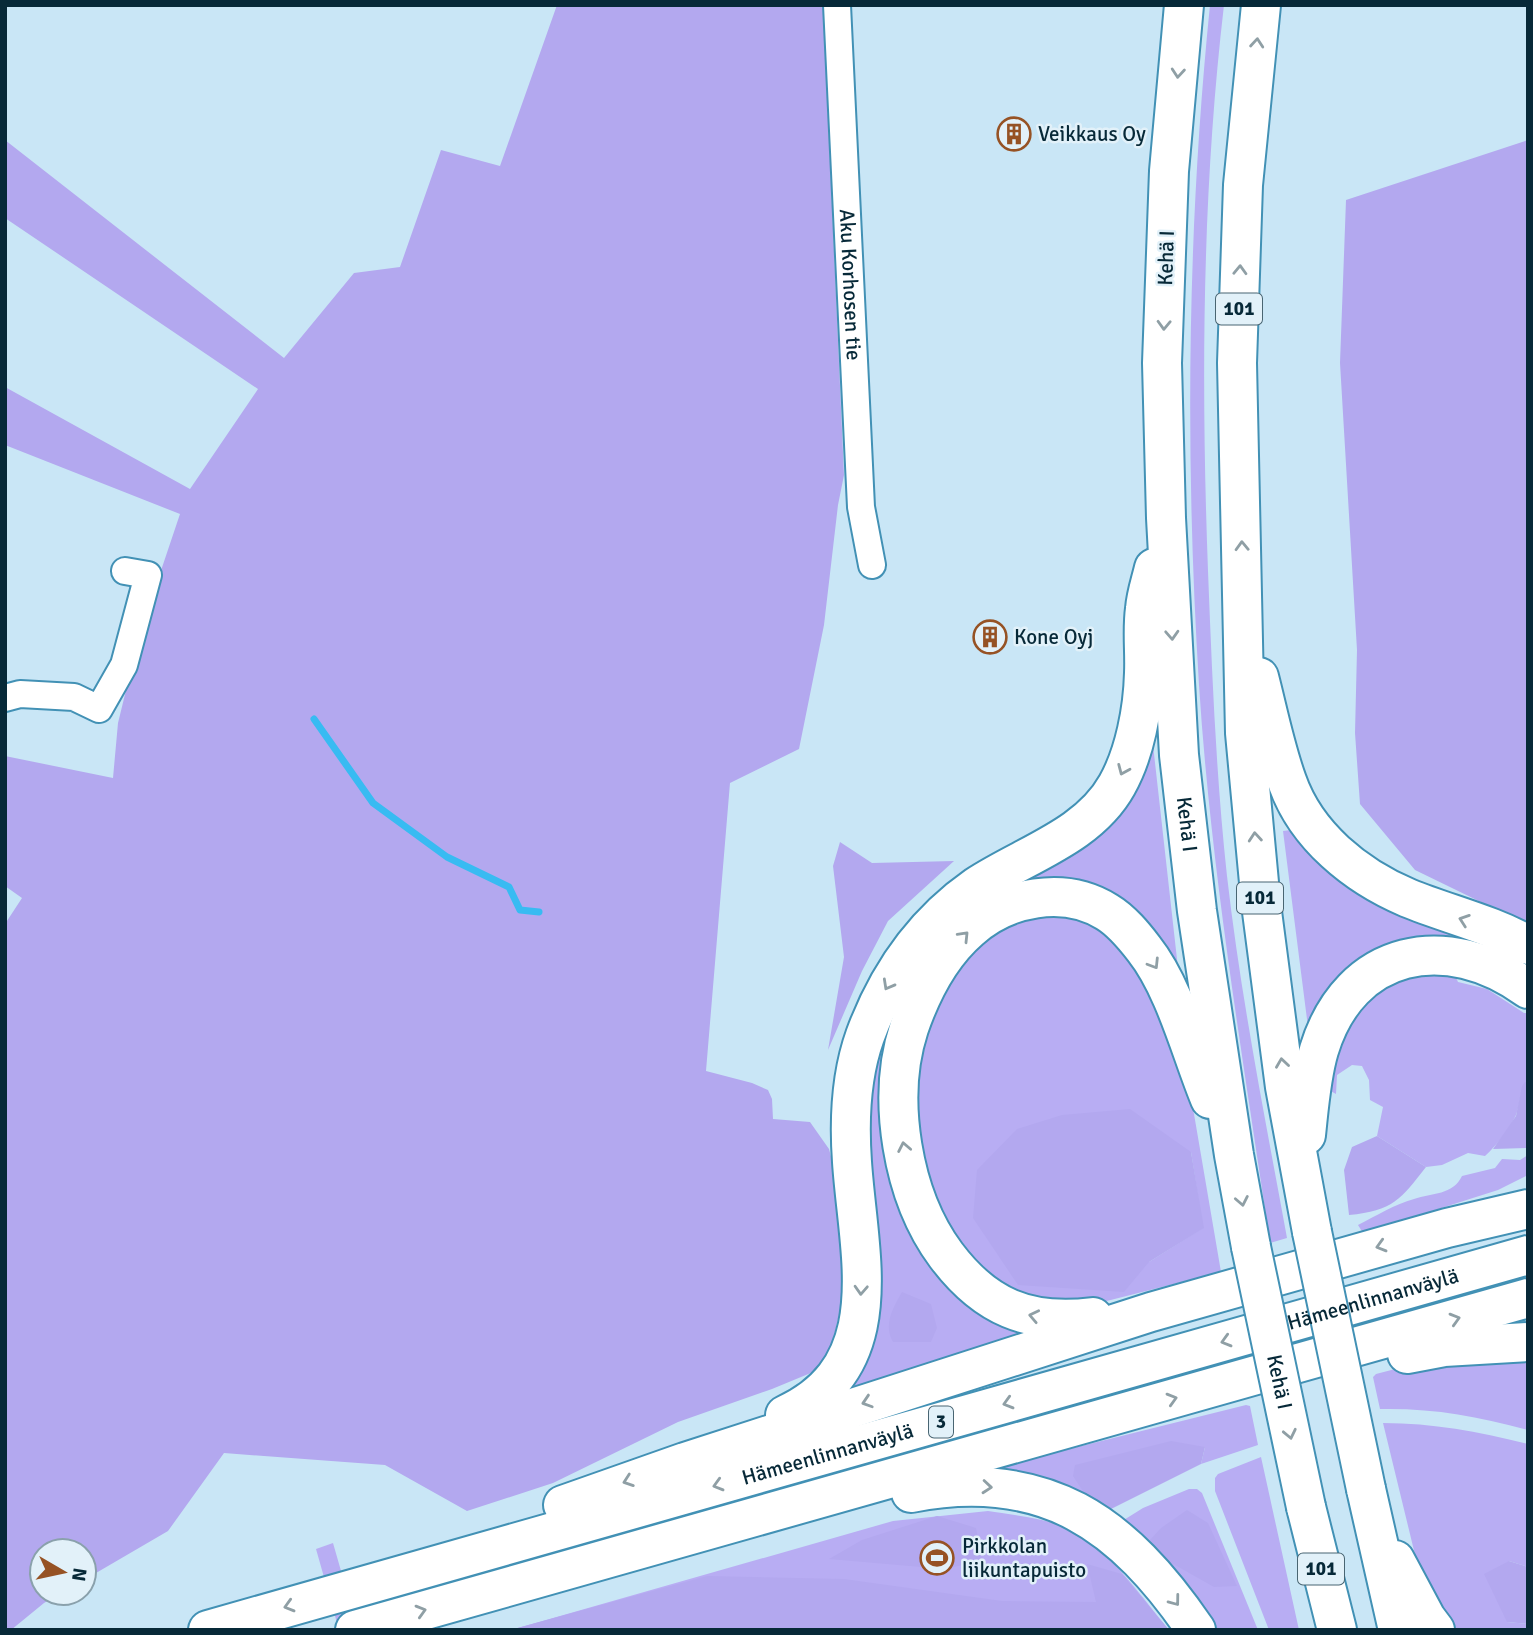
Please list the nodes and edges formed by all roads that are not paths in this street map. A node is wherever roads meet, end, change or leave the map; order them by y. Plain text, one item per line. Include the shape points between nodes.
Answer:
1 (837, 5) edge
2 (1184, 5) edge
3 (1261, 5) edge
4 (1166, 518) junction
5 (872, 565) dead end
6 (125, 571) dead end
7 (1244, 614) junction
8 (5, 698) edge
9 (1528, 945) edge
10 (1528, 989) edge
11 (1234, 1155) junction
12 (1302, 1178) junction
13 (1528, 1187) edge
14 (1528, 1209) edge
15 (1447, 1228) junction
16 (1528, 1255) edge
17 (1528, 1298) edge
18 (1151, 1312) junction
19 (1528, 1342) edge
20 (1342, 1351) junction
21 (685, 1462) junction
22 (1371, 1507) junction
23 (703, 1532) junction
24 (355, 1588) junction
25 (208, 1630) edge
26 (355, 1630) edge
27 (1196, 1630) edge
28 (1337, 1630) edge
29 (1398, 1630) edge
30 (1436, 1630) edge

1 - 5 street, Aku Korhosen tie via 860,494
2 -> 4 highway, Kehä I / 101 via 1169,171 1163,363
7 -> 3 highway, 101 via 1237,363 1243,185
4 -> 11 highway, Kehä I / 101 via 1179,755
4 -> 21 highway via 1145,610 1144,676 1136,728 1117,786 1097,812 1066,836 978,886 942,913 894,974 864,1039 852,1096 851,1132 862,1286 855,1338 835,1379 809,1402
6 - 8 street via 148,575 124,665 99,709 74,697 20,694
9 -> 7 highway via 1404,897 1367,877 1320,838 1288,784
12 -> 7 highway, 101 via 1261,904 1245,733
10 - 12 highway via 1487,965 1440,954 1394,961 1370,975 1346,997 1319,1050
18 -> 11 highway via 1050,1319 1029,1316 993,1301 974,1287 935,1240 911,1180 898,1091 909,1029 931,978 970,929 1016,903 1060,897 1106,911 1126,928 1163,978
11 -> 28 highway, Kehä I / 101, bridge via 1306,1507
12 - 22 highway, 101, bridge
13 - 15 highway
14 - 15 highway
15 -> 18 highway
16 -> 24 highway, Hämeenlinnanväylä / 3
20 -> 17 highway, Hämeenlinnanväylä / 3
18 -> 21 highway
19 - 20 highway via 1444,1347 1394,1357
23 -> 20 highway, Hämeenlinnanväylä / 3
21 -> 24 highway via 577,1499
22 - 29 highway, 101
22 - 30 highway
26 -> 23 highway, Hämeenlinnanväylä / 3
23 -> 27 highway via 940,1487 985,1486 1024,1493 1088,1517 1123,1543 1153,1572
24 -> 25 highway, Hämeenlinnanväylä / 3

